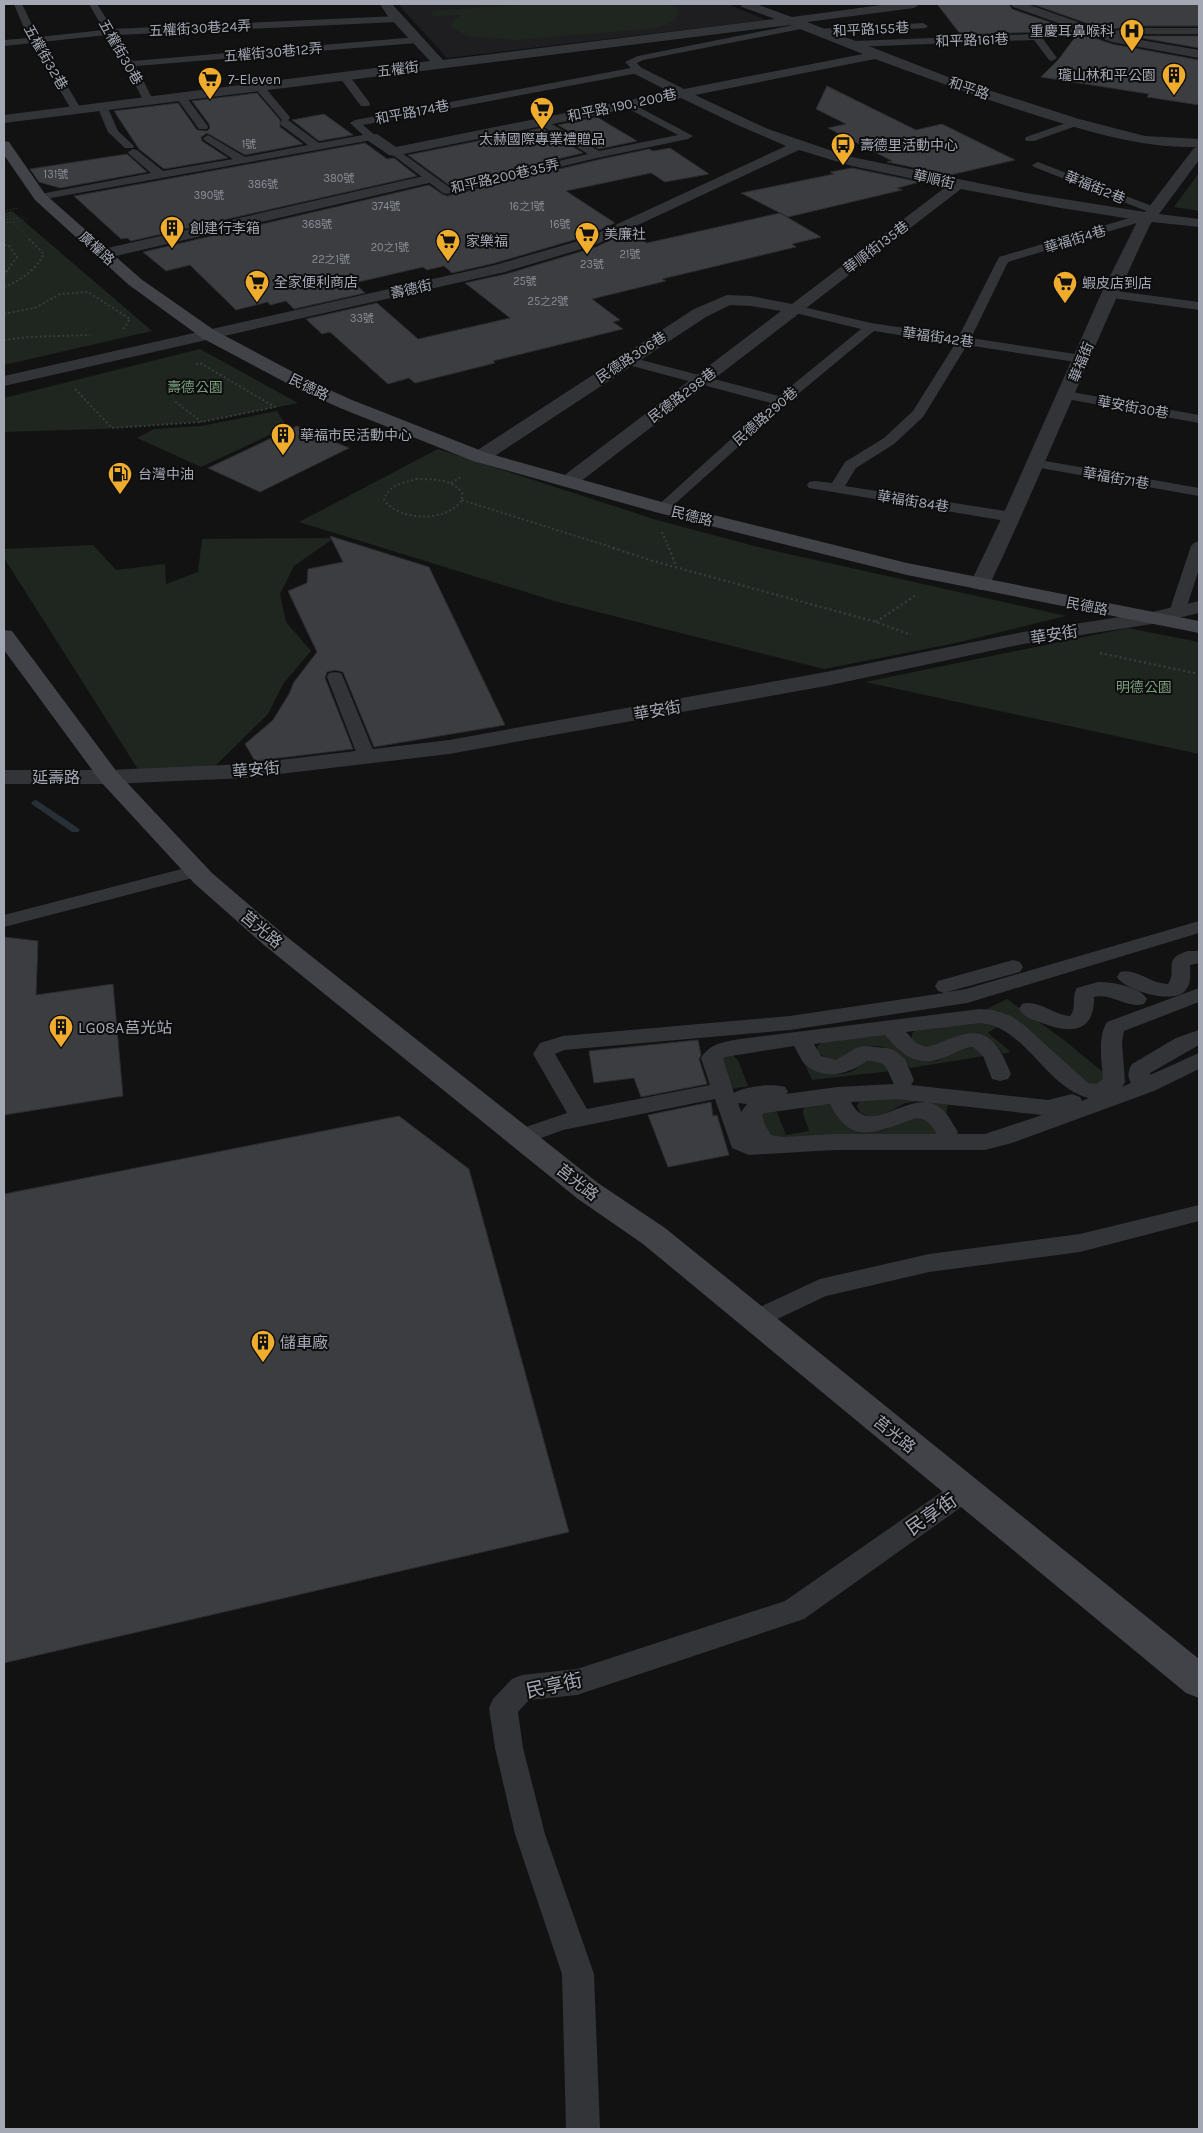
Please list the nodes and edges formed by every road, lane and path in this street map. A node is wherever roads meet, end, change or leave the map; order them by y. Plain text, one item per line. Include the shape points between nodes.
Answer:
1 (18, 4) edge
2 (93, 4) edge
3 (386, 4) edge
4 (746, 4) edge
5 (914, 4) edge
6 (1017, 4) edge
7 (398, 19) junction
8 (798, 24) junction
9 (923, 26) dead end
10 (1090, 30) junction
11 (1199, 31) edge
12 (109, 32) junction
13 (818, 32) junction
14 (1105, 35) junction
15 (1037, 37) junction
16 (34, 40) junction
17 (417, 40) junction
18 (4, 43) edge
19 (608, 44) junction
20 (853, 44) junction
21 (1199, 54) edge
22 (876, 55) junction
23 (1052, 58) dead end
24 (130, 64) junction
25 (440, 64) junction
26 (634, 66) junction
27 (344, 76) junction
28 (258, 86) junction
29 (681, 92) junction
30 (180, 96) junction
31 (148, 100) junction
32 (366, 104) dead end
33 (629, 105) junction
34 (102, 106) junction
35 (76, 109) junction
36 (4, 119) edge
37 (543, 122) junction
38 (1075, 123) junction
39 (372, 137) junction
40 (1030, 139) dead end
41 (1199, 143) edge
42 (801, 144) junction
43 (4, 146) edge
44 (318, 147) junction
45 (1199, 151) edge
46 (394, 152) junction
47 (597, 155) junction
48 (243, 160) junction
49 (1038, 165) dead end
50 (160, 175) junction
51 (428, 178) junction
52 (958, 185) junction
53 (40, 197) junction
54 (1150, 214) junction
55 (28, 219) dead end
56 (13, 222) junction
57 (4, 223) edge
58 (1199, 223) edge
59 (4, 245) edge
60 (103, 254) junction
61 (8, 270) junction
62 (4, 272) edge
63 (4, 276) edge
64 (4, 287) edge
65 (1109, 294) junction
66 (1199, 306) edge
67 (795, 309) junction
68 (4, 314) edge
69 (871, 327) junction
70 (121, 330) dead end
71 (208, 334) junction
72 (91, 336) dead end
73 (4, 340) edge
74 (963, 340) junction
75 (1082, 359) junction
76 (626, 360) junction
77 (193, 364) dead end
78 (702, 380) junction
79 (4, 381) edge
80 (74, 389) dead end
81 (1066, 396) junction
82 (173, 400) dead end
83 (780, 401) junction
84 (1199, 418) edge
85 (202, 422) junction
86 (480, 457) junction
87 (1034, 463) junction
88 (569, 481) junction
89 (814, 485) dead end
90 (836, 489) junction
91 (1199, 492) edge
92 (462, 500) junction
93 (662, 508) junction
94 (1012, 517) junction
95 (661, 529) dead end
96 (1199, 546) edge
97 (676, 566) junction
98 (980, 584) junction
99 (923, 590) dead end
100 (1199, 607) edge
101 (1177, 612) junction
102 (1152, 618) junction
103 (876, 622) junction
104 (1199, 627) edge
105 (4, 636) edge
106 (914, 636) dead end
107 (1092, 651) dead end
108 (1199, 674) edge
109 (335, 677) dead end
110 (367, 757) junction
111 (4, 777) edge
112 (109, 777) junction
113 (197, 872) junction
114 (1199, 916) edge
115 (4, 921) edge
116 (1199, 927) edge
117 (1199, 957) edge
118 (1126, 977) dead end
119 (945, 986) dead end
120 (1199, 995) edge
121 (1137, 999) dead end
122 (1028, 1009) dead end
123 (1199, 1010) edge
124 (890, 1028) junction
125 (1199, 1037) edge
126 (800, 1039) junction
127 (1112, 1042) junction
128 (1199, 1060) edge
129 (1000, 1074) dead end
130 (876, 1080) dead end
131 (903, 1080) dead end
132 (1146, 1086) junction
133 (1091, 1092) junction
134 (733, 1094) junction
135 (837, 1095) junction
136 (581, 1118) junction
137 (947, 1132) dead end
138 (522, 1137) junction
139 (782, 1144) junction
140 (1199, 1213) edge
141 (756, 1320) junction
142 (965, 1490) junction
143 (1199, 1681) edge
144 (583, 2129) edge

1 - 16 lane, 五權街32巷
2 - 12 lane, 五權街30巷
3 - 7 street
4 - 8 street, 和平路
5 - 8 street, 五權街
6 - 10 street
7 - 12 lane, 五權街30巷24弄
7 - 17 street
8 - 13 street, 和平路
8 - 19 street, 五權街
8 - 26 lane, 和平路174巷 via 641,58
9 - 13 lane, 和平路155巷
10 - 14 street
10 - 15 lane, 和平路161巷
11 - 14 lane via 1135,31
12 - 16 lane, 五權街30巷24弄
12 - 24 lane, 五權街30巷
13 - 20 street, 和平路
14 - 21 street
15 - 20 lane, 和平路161巷 via 920,46
15 - 23 lane
16 - 18 lane, 五權街30巷24弄
16 - 35 lane, 五權街32巷
17 - 24 lane, 五權街30巷12弄
17 - 25 street
19 - 25 street, 五權街
19 - 26 street, 華順街
20 - 22 street, 和平路
22 - 29 street, 和平路 190, 200巷
22 - 38 street, 和平路
24 - 31 lane, 五權街30巷
25 - 27 street, 五權街
26 - 29 street, 華順街
26 - 39 lane, 和平路174巷 via 355,123
27 - 28 street, 五權街
27 - 32 lane
28 - 30 street, 五權街
28 - 44 lane via 285,120
29 - 33 street, 和平路 190, 200巷
29 - 42 street, 華順街 via 760,130
30 - 31 street, 五權街
30 - 48 lane via 206,132
31 - 34 street, 五權街
33 - 37 street, 和平路 190, 200巷
33 - 47 lane, 和平路200巷35弄 via 688,136
34 - 35 street, 五權街
34 - 50 lane via 112,132
35 - 36 street, 五權街
37 - 46 street, 和平路 190, 200巷
37 - 47 lane, 和平路200巷35弄
38 - 40 lane
38 - 41 street, 和平路 via 1152,141
39 - 44 lane, 和平路174巷
39 - 46 street
42 - 52 street, 華順街 via 841,158
42 - 71 street, 壽德街 via 590,242 499,269
43 - 53 street, 廣權路
44 - 48 lane, 和平路174巷
45 - 54 street, 華福街
46 - 51 lane, 和平路200巷35弄
47 - 51 lane, 和平路200巷35弄 via 447,191
48 - 50 lane, 和平路174巷
49 - 54 lane, 華福街2巷
50 - 53 lane, 和平路174巷
51 - 60 street
52 - 54 street, 華順街 via 1032,200
52 - 67 street, 華順街135巷
53 - 60 street, 廣權路
54 - 58 street, 華順街
54 - 65 street, 華福街
54 - 74 lane, 華福街4巷 via 1003,260
55 - 56 path
56 - 57 path
56 - 64 path via 44,254 25,276
59 - 61 path via 18,257
60 - 71 street, 廣權路 via 135,282
61 - 62 path
61 - 63 path
65 - 66 lane
65 - 75 street, 華福街
67 - 69 lane, 華福街42巷
67 - 76 street, 民德路306巷 via 727,300 700,313
67 - 78 street, 民德路298巷
68 - 70 path via 35,308 60,294 88,292 130,319
69 - 74 lane, 華福街42巷
69 - 83 lane, 民德路290巷
71 - 79 street, 壽德街
71 - 86 street, 民德路 via 304,385
72 - 73 path
74 - 75 lane, 華福街42巷
74 - 90 lane via 918,414 890,441 850,465
75 - 81 street, 華福街
76 - 78 lane
76 - 86 street, 民德路306巷
77 - 85 path via 200,363 274,407
78 - 83 lane
78 - 88 street, 民德路298巷
80 - 85 path via 112,428
81 - 84 lane, 華安街30巷
81 - 87 street, 華福街
82 - 85 path
83 - 93 lane, 民德路290巷
86 - 88 street, 民德路
87 - 91 lane, 華福街71巷
87 - 94 street, 華福街
88 - 93 street, 民德路
89 - 90 lane, 華福街84巷
90 - 94 lane, 華福街84巷
92 - 92 path via 458,488 428,479 399,484 387,491 384,497 390,509 410,516 437,515 457,506
92 - 97 path
93 - 98 street, 民德路 via 898,567
94 - 98 street, 華福街
95 - 97 path
96 - 101 lane
97 - 103 path
98 - 102 street, 民德路
99 - 103 path
100 - 101 street, 華安街
101 - 102 street, 華安街
102 - 104 street, 民德路
102 - 110 street, 華安街 via 1023,638 826,679 448,747
103 - 106 path
105 - 112 street, 莒光路
107 - 108 path
109 - 110 lane
110 - 112 street, 華安街 via 246,771
111 - 112 street, 延壽路
112 - 113 street, 莒光路
113 - 115 lane
113 - 138 street, 莒光路 via 273,939
114 - 119 lane
116 - 136 lane via 967,996 790,1023 563,1042 548,1048 544,1054
117 - 118 lane via 1180,962 1181,980 1172,990 1150,988
120 - 127 lane via 1114,1027
121 - 122 lane via 1105,987 1092,989 1084,993 1081,1018 1064,1023
123 - 127 lane
124 - 126 lane
124 - 129 lane via 918,1053 937,1054 961,1040 982,1043 992,1052
124 - 133 lane via 993,1017 1017,1030 1080,1088
125 - 132 lane via 1140,1069 1139,1078
126 - 131 lane via 814,1061 824,1065 846,1065 863,1053 887,1055 897,1064
126 - 134 lane via 718,1051 712,1058
127 - 133 lane via 1114,1082 1104,1090
128 - 132 lane
130 - 134 lane
132 - 139 lane via 985,1142
133 - 135 lane via 1063,1106 1048,1108 896,1090
134 - 136 lane
134 - 139 lane via 740,1142 749,1147
135 - 137 lane via 850,1118 862,1124 874,1126 886,1123 896,1115 922,1110 935,1115
135 - 139 lane via 759,1106 751,1113 754,1126 764,1142
136 - 138 lane
138 - 141 street, 莒光路 via 588,1191 654,1236
140 - 141 lane via 1080,1243 929,1263 820,1288
141 - 142 street, 莒光路
142 - 143 street, 莒光路
142 - 144 lane, 民享街 via 794,1610 577,1682 522,1688 503,1708 509,1748 530,1834 578,1974

